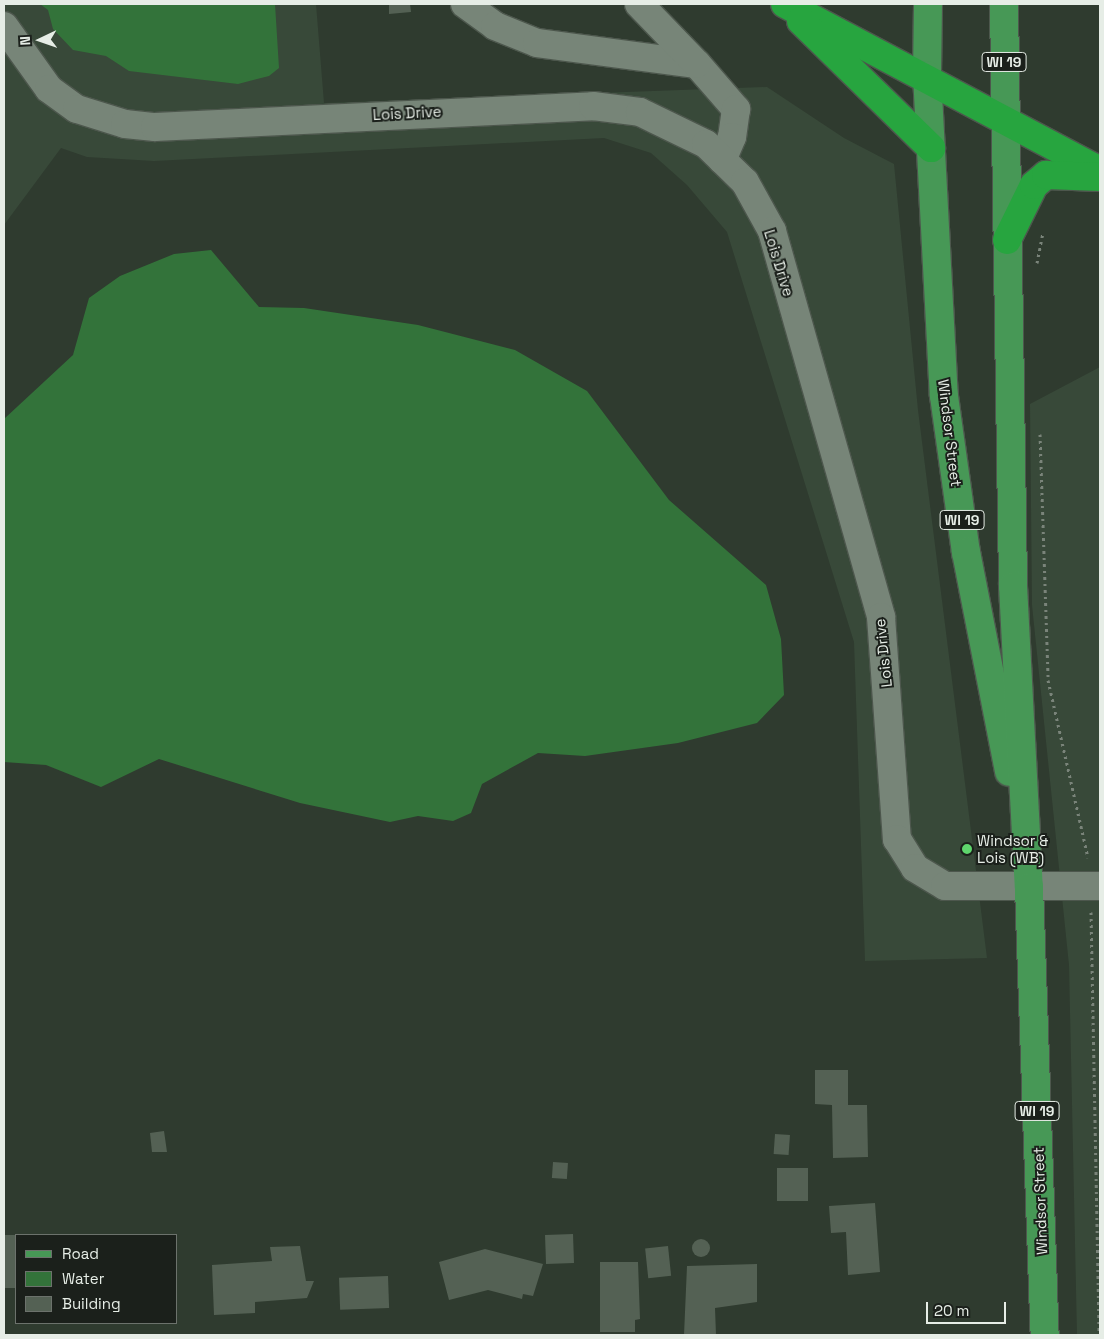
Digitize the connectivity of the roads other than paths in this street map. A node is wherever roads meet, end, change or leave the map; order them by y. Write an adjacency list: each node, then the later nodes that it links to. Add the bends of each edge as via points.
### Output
1 (465, 4): 7 (street, via 495,26 537,43)
2 (639, 4): 7 (street)
3 (784, 4): 8 (highway); 10 (highway)
4 (928, 4): 8 (main road, Windsor Street / WI 19)
5 (1004, 4): 9 (main road, Windsor Street / WI 19)
6 (4, 26): 11 (street, Lois Drive, via 49,89 77,109 125,124 155,128 593,106 640,112 706,144)
7 (697, 64): 11 (street, via 736,109 732,137)
8 (927, 75): 9 (highway); 10 (main road, Windsor Street / WI 19)
9 (1004, 120): 12 (highway); 14 (main road, Windsor Street / WI 19)
10 (930, 148): 16 (main road, Windsor Street / WI 19, via 944,396 966,552)
11 (722, 160): 16 (street, Lois Drive, via 745,182 772,231 881,617 897,840 915,868 945,886)
12 (1100, 170)
13 (1100, 177): 14 (highway, via 1046,175 1034,185)
14 (1007, 240): 16 (main road, Windsor Street / WI 19, via 1013,586)
15 (1095, 886): 16 (street, Lois Drive)
16 (1029, 887): 17 (main road, Windsor Street / WI 19)
17 (1045, 1335)

